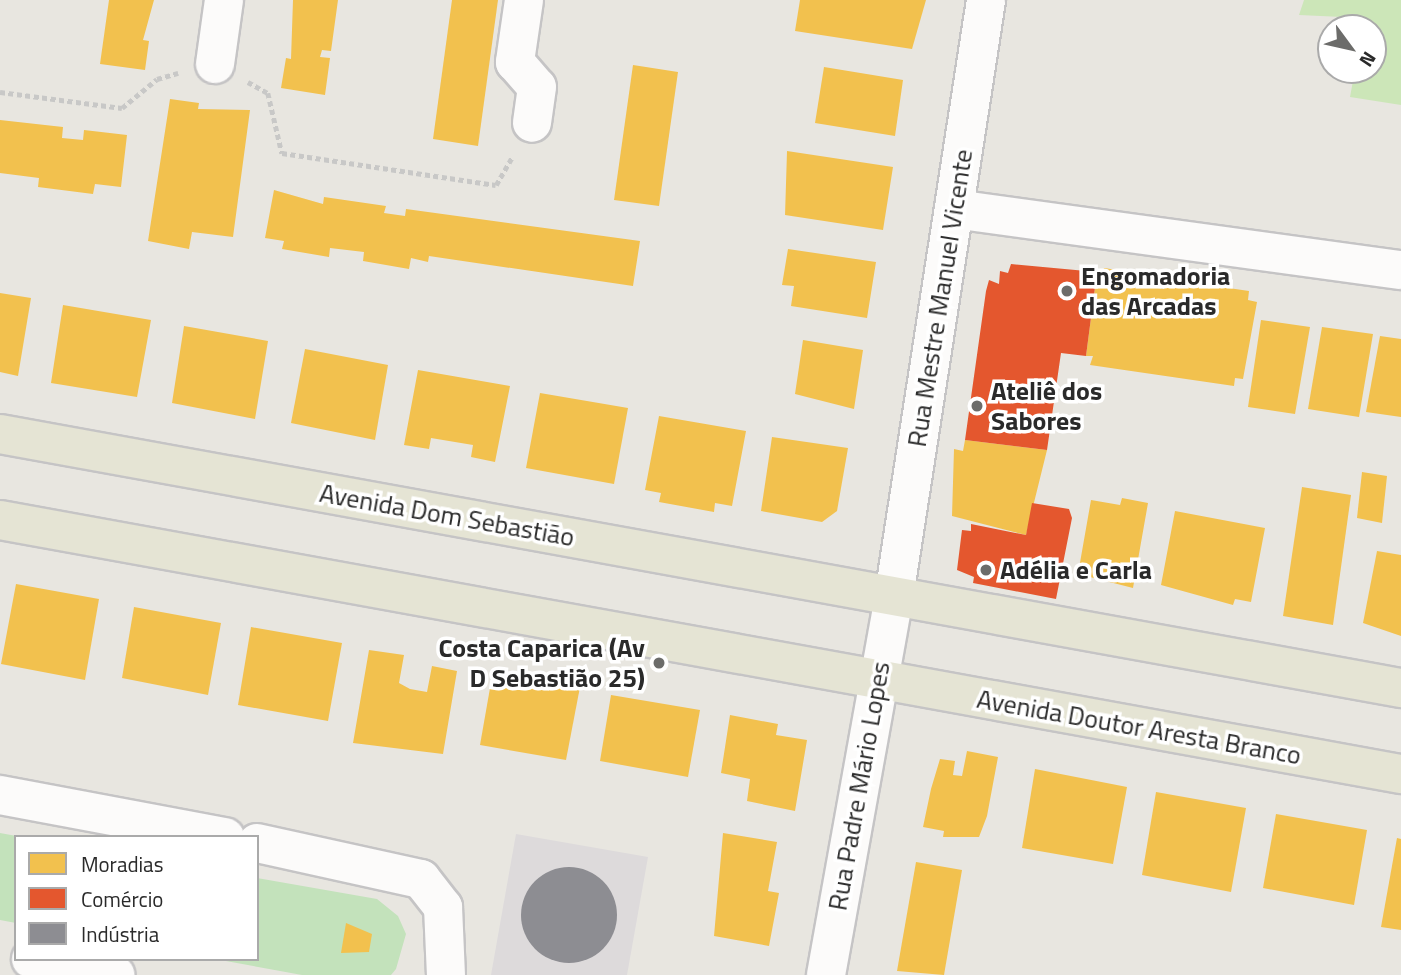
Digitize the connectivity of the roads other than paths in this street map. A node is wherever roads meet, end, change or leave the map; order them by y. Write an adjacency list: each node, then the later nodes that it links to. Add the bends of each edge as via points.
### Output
1 (224, 0): 4 (street)
2 (524, 0): 5 (street, via 515,62 537,87)
3 (986, 0): 6 (street, Rua Mestre Manuel Vicente)
4 (215, 64)
5 (532, 123)
6 (954, 209): 7 (street); 10 (street, Rua Mestre Manuel Vicente)
7 (1401, 270)
8 (0, 434): 10 (main road, Avenida Dom Sebastião)
9 (0, 520): 11 (main road)
10 (894, 596): 11 (street, Rua Padre Mário Lopes); 12 (main road)
11 (878, 680): 13 (main road, Avenida Doutor Aresta Branco); 20 (street, Rua Padre Mário Lopes)
12 (1401, 688)
13 (1401, 774)
14 (0, 795): 15 (street)
15 (214, 835)
16 (259, 843): 19 (street, via 421,879 443,907)
17 (42, 961): 18 (street)
18 (116, 975)
19 (446, 975)
20 (825, 975)

